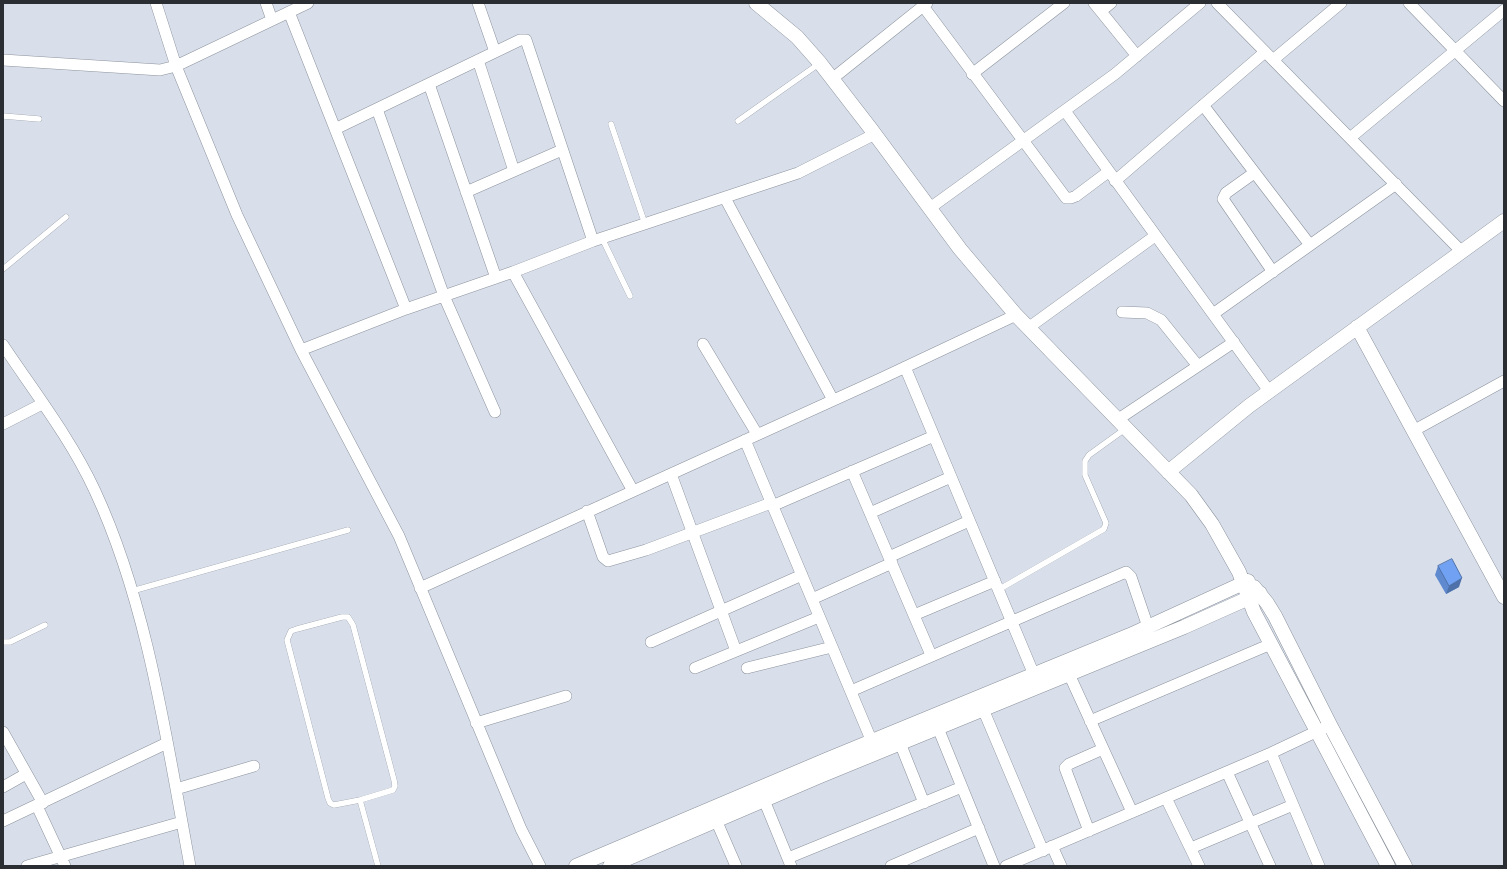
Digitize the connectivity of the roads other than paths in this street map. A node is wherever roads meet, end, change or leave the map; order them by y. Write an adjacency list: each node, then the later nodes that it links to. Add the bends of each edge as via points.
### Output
1 (156, 3): 25 (street)
2 (266, 3): 16 (street)
3 (308, 3): 15 (street)
4 (478, 3): 18 (street)
5 (756, 3): 24 (street, via 797,37)
6 (1064, 3): 26 (street)
7 (1111, 3): 13 (street)
8 (1200, 3): 20 (street)
9 (1217, 3): 19 (street)
10 (1341, 3): 23 (street)
11 (1409, 3): 17 (street)
12 (925, 5): 26 (street); 27 (street)
13 (1098, 7): 20 (street)
14 (1504, 10): 17 (street)
15 (289, 12): 16 (street); 37 (street)
16 (272, 20): 25 (street)
17 (1455, 51): 29 (street); 39 (street)
18 (495, 52): 22 (street); 41 (street, via 520,40 526,40)
19 (1265, 52): 23 (street); 30 (street)
20 (1137, 56): 32 (street)
21 (3, 60): 25 (street, via 145,70)
22 (478, 60): 28 (street); 42 (street)
23 (1273, 60): 39 (street)
24 (820, 63): 27 (street); 35 (lane)
25 (176, 66): 72 (street, via 237,215)
26 (972, 74): 40 (street)
27 (832, 79): 38 (street)
28 (429, 84): 31 (street); 47 (street)
29 (1504, 100)
30 (1203, 106): 44 (street); 45 (street)
31 (377, 109): 37 (street); 61 (street)
32 (1065, 112): 40 (street); 43 (street)
33 (3, 116): 34 (lane)
34 (39, 119)
35 (738, 121)
36 (611, 124): 52 (lane)
37 (335, 129): 63 (street)
38 (875, 134): 48 (street, via 798,172); 49 (street)
39 (1350, 138): 46 (street)
40 (1022, 141): 43 (street, via 1066,198 1076,196); 49 (street)
41 (562, 150): 42 (street); 54 (street)
42 (514, 171): 47 (street)
43 (1108, 172): 45 (street)
44 (1254, 173): 55 (street); 59 (street, via 1226,193 1223,199)
45 (1116, 181): 53 (street)
46 (1396, 184): 55 (street); 56 (street)
47 (466, 192): 60 (street)
48 (725, 198): 52 (street); 77 (street)
49 (930, 208): 66 (street, via 960,249)
50 (66, 217): 57 (lane)
51 (1504, 221): 56 (street)
52 (645, 225): 54 (street)
53 (1156, 236): 65 (street); 68 (street)
54 (598, 240): 58 (street); 62 (lane)
55 (1310, 246): 59 (street)
56 (1461, 250): 67 (street)
57 (3, 269)
58 (513, 272): 60 (street); 90 (street)
59 (1273, 272): 65 (street)
60 (496, 278): 61 (street)
61 (444, 296): 63 (street); 79 (street)
62 (630, 296)
63 (406, 309): 72 (street)
64 (1122, 312): 73 (street, via 1147,313 1161,320)
65 (1213, 314): 69 (street)
66 (1016, 315): 68 (street); 74 (street)
67 (1357, 327): 76 (street); 82 (street)
68 (1028, 328): 81 (street)
69 (1234, 342): 73 (street); 76 (street)
70 (703, 344): 83 (street)
71 (3, 345): 78 (street)
72 (301, 350): 101 (street, via 382,502)
73 (1198, 366): 81 (street)
74 (905, 367): 77 (street); 84 (street)
75 (1504, 381): 82 (street)
76 (1269, 391): 87 (street)
77 (833, 400): 83 (street)
78 (42, 404): 80 (street); 102 (street, via 69,443 94,490 120,550)
79 (494, 412)
80 (3, 424)
81 (1121, 425): 87 (street); 100 (lane, via 1084,461 1085,474 1106,523 1104,529)
82 (1414, 431): 104 (street)
83 (757, 434): 85 (street)
84 (934, 436): 86 (street); 89 (street)
85 (744, 440): 88 (street); 91 (street)
86 (852, 471): 91 (street); 93 (street)
87 (1168, 472): 99 (street, via 1202,508)
88 (671, 474): 90 (street); 96 (street)
89 (951, 477): 93 (street); 94 (street)
90 (633, 491): 92 (street)
91 (772, 504): 96 (street); 98 (street)
92 (587, 512): 96 (street, via 603,557 608,562); 101 (street)
93 (870, 513): 97 (street)
94 (969, 521): 97 (street); 100 (street)
95 (348, 530): 102 (lane)
96 (692, 534): 106 (street)
97 (890, 560): 105 (street); 107 (street)
98 (802, 575): 105 (street); 106 (street)
99 (1243, 579): 103 (street); 111 (street)
100 (996, 586): 107 (street); 109 (street)
101 (420, 588): 126 (street)
102 (132, 591): 130 (street)
103 (1254, 596): 114 (street); 120 (street); 128 (street, via 1275,616)
104 (1504, 598)
105 (812, 599): 108 (street)
106 (721, 611): 113 (street); 116 (street)
107 (914, 615): 117 (street)
108 (819, 617): 115 (street); 116 (street)
109 (1011, 622): 111 (street, via 1126,572 1131,576); 117 (street); 121 (street)
110 (45, 625): 112 (lane, via 10,642)
111 (1148, 627): 121 (street)
112 (3, 642)
113 (651, 642)
114 (1271, 644): 125 (street); 128 (street)
115 (832, 647): 119 (street); 122 (street)
116 (736, 651): 118 (street)
117 (931, 655): 122 (street)
118 (695, 668)
119 (748, 668)
120 (1069, 674): 121 (street); 125 (street)
121 (1036, 681): 124 (street); 132 (street)
122 (851, 691): 132 (street)
123 (566, 696): 126 (street)
124 (982, 709): 127 (street); 154 (street)
125 (1090, 721): 133 (street)
126 (476, 723): 161 (street)
127 (938, 728): 131 (street); 139 (street)
128 (1324, 728): 134 (street); 172 (street); 173 (street)
129 (3, 732): 137 (street)
130 (167, 743): 140 (street); 145 (street)
131 (900, 744): 132 (street); 144 (street)
132 (874, 747): 143 (street); 148 (street)
133 (1103, 749): 147 (street); 153 (street, via 1065,768)
134 (1271, 753): 136 (street); 146 (street)
135 (254, 766): 140 (street)
136 (1227, 772): 141 (street); 151 (street)
137 (26, 774): 138 (street); 145 (street)
138 (3, 787)
139 (962, 787): 144 (street); 152 (street)
140 (176, 789): 150 (street)
141 (1166, 798): 147 (street); 155 (street)
142 (360, 800): 142 (lane, via 387,793 395,786 354,625 348,617 291,631 287,640 330,803); 160 (lane)
143 (764, 800): 148 (street); 157 (street)
144 (924, 803): 157 (street)
145 (40, 805): 149 (street); 156 (street)
146 (1293, 806): 151 (street); 171 (street)
147 (1132, 812): 153 (street)
148 (714, 815): 162 (street); 163 (street); 164 (street)
149 (3, 821)
150 (182, 822): 156 (street); 159 (street)
151 (1251, 823): 155 (street); 170 (street)
152 (979, 828): 165 (street); 166 (street)
153 (1089, 831): 154 (street)
154 (1048, 848): 167 (street); 168 (street)
155 (1191, 848): 169 (street)
156 (63, 862): 158 (street)
157 (790, 862)
158 (31, 866)
159 (190, 866)
160 (378, 866)
161 (540, 866)
162 (576, 866)
163 (610, 866)
164 (736, 866)
165 (891, 866)
166 (994, 866)
167 (1006, 866)
168 (1061, 866)
169 (1199, 866)
170 (1269, 866)
171 (1319, 866)
172 (1388, 866)
173 (1405, 866)

